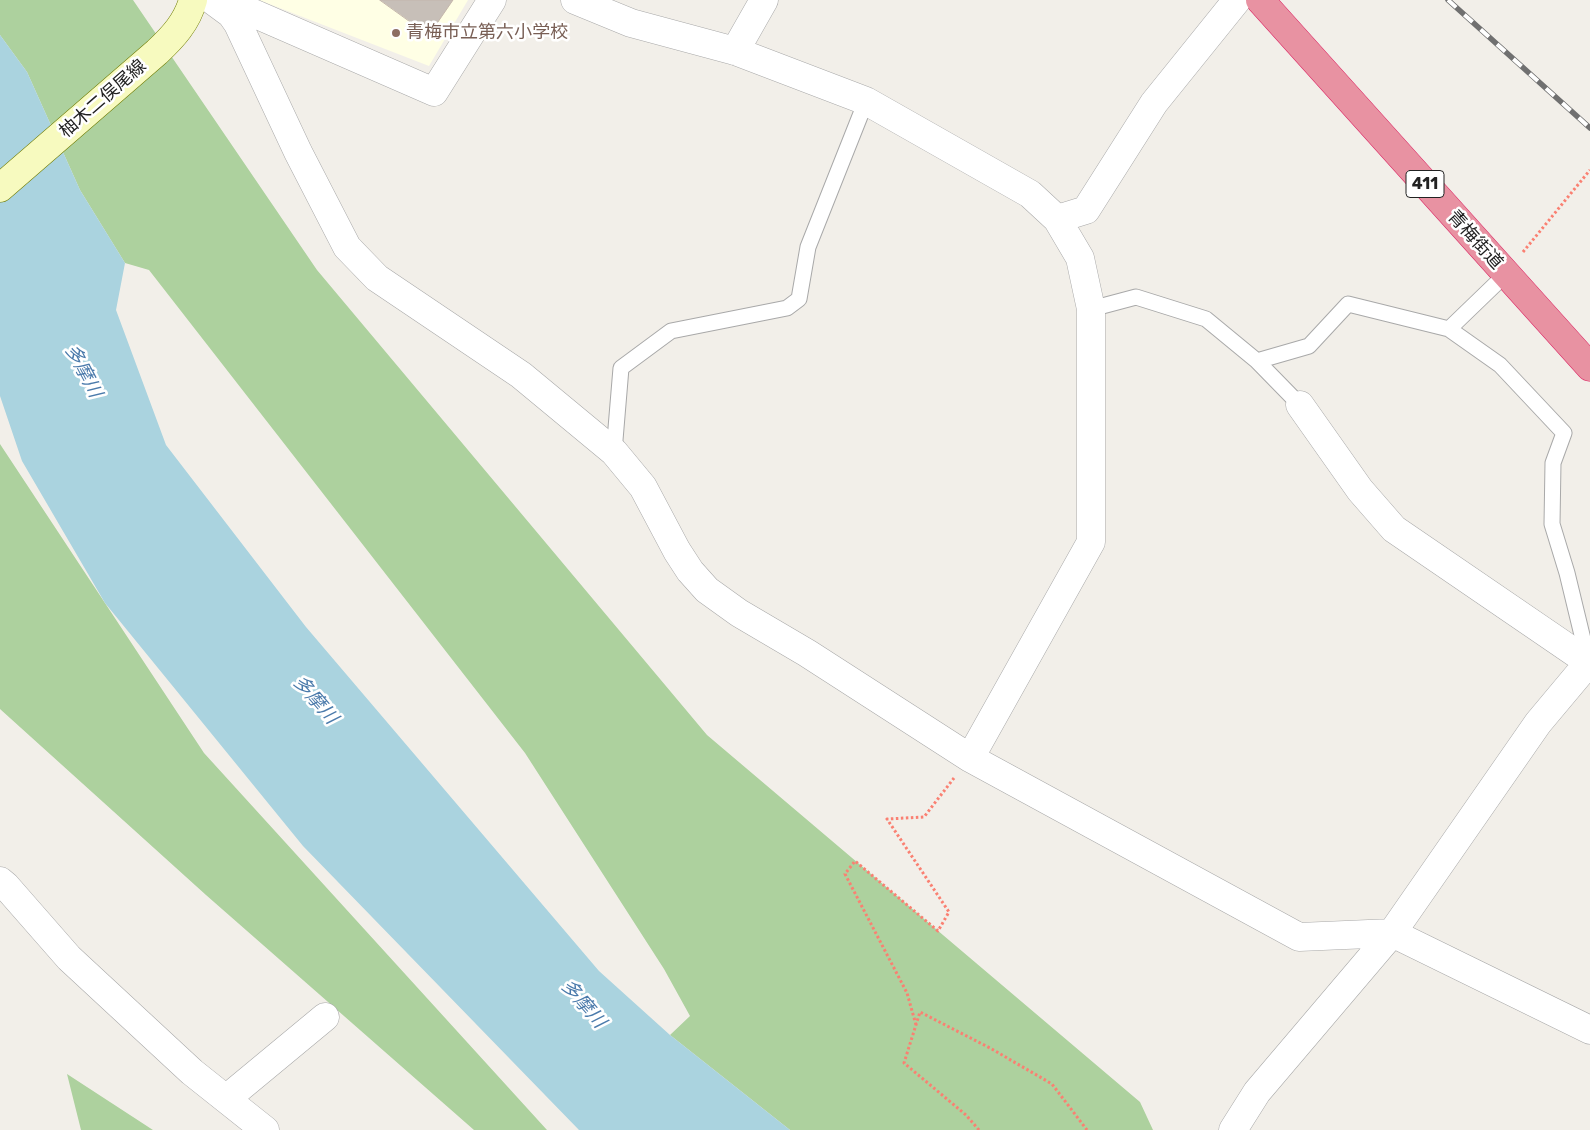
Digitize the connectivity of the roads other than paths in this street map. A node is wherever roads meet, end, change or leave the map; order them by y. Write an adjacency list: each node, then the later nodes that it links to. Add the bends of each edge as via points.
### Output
1 (194, 0): 11 (main road, 柚木二俣尾線, via 178,31 157,52)
2 (212, 0): 19 (street, via 231,14 238,24 347,247 377,278 521,375)
3 (223, 0): 4 (street, via 434,92)
4 (492, 0)
5 (575, 0): 9 (street, via 631,23)
6 (764, 0): 9 (street)
7 (1237, 0): 12 (street, via 1154,104 1086,210)
8 (1260, 0): 13 (highway, 青梅街道 / 411)
9 (735, 51): 10 (street)
10 (866, 101): 12 (street, via 1030,194); 19 (lane, via 808,247 798,299 787,308 671,330 621,368)
11 (0, 188)
12 (1056, 219): 14 (street, via 1080,258)
13 (1506, 274): 15 (lane); 17 (highway, 青梅街道 / 411)
14 (1091, 309): 16 (lane, via 1136,297 1197,316 1206,319); 21 (street, via 1091,542)
15 (1449, 329): 16 (lane, via 1348,304 1310,346); 20 (lane, via 1500,365 1564,433 1554,463 1552,524)
16 (1257, 361): 18 (lane)
17 (1590, 367)
18 (1300, 405): 20 (street, via 1360,490 1394,529)
19 (614, 452): 21 (street, via 643,487 676,551 707,590)
20 (1589, 662): 23 (street, via 1538,723)
21 (970, 758): 23 (street, via 1299,936)
22 (0, 881): 26 (street, via 70,958 192,1072)
23 (1392, 932): 25 (street); 28 (street, via 1257,1092)
24 (325, 1017): 26 (street)
25 (1590, 1030)
26 (226, 1099): 27 (street)
27 (265, 1130)
28 (1234, 1130)

